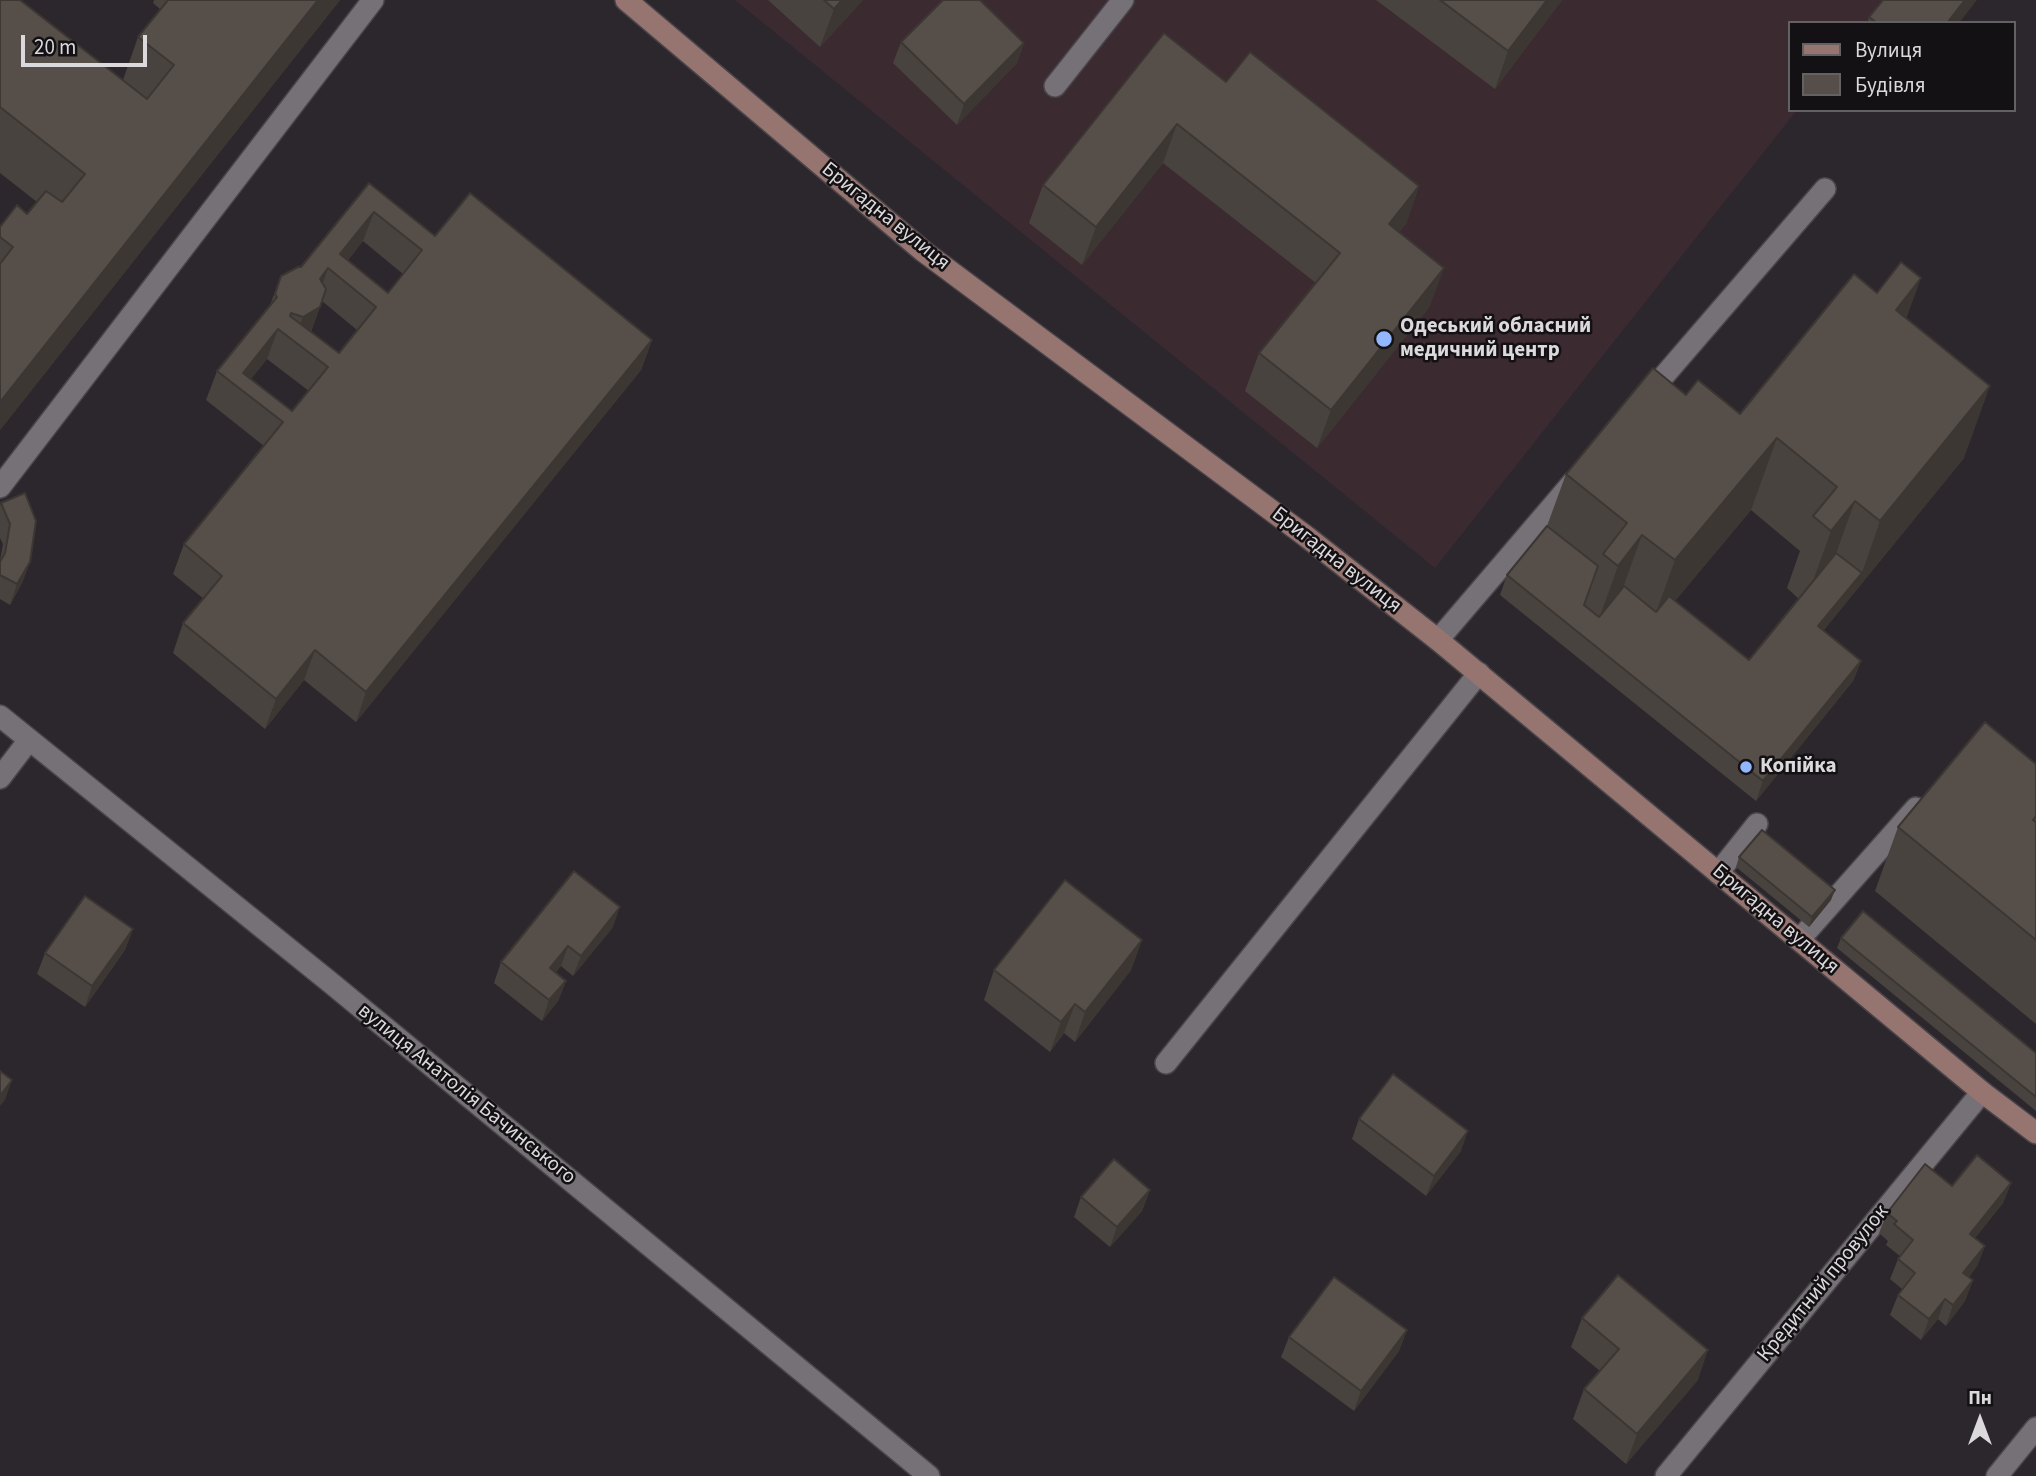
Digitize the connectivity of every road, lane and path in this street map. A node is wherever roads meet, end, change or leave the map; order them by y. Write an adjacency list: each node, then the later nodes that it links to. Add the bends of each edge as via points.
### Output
1 (373, 0): 8 (street)
2 (626, 0): 9 (street, Бригадна вулиця, via 923,251)
3 (1123, 0): 4 (street)
4 (1055, 86)
5 (1825, 189): 6 (street)
6 (1627, 419)
7 (1582, 472): 9 (street)
8 (0, 487)
9 (1438, 640): 10 (street, Бригадна вулиця)
10 (1479, 673): 16 (street, Бригадна вулиця); 18 (street)
11 (0, 716): 12 (street, вулиця Анатолія Бачинського)
12 (29, 740): 13 (street); 22 (street, вулиця Анатолія Бачинського)
13 (0, 778)
14 (1926, 796): 17 (street)
15 (1757, 824): 16 (street)
16 (1718, 873): 17 (street, Бригадна вулиця)
17 (1799, 940): 19 (street, Бригадна вулиця)
18 (1166, 1063)
19 (1982, 1092): 20 (street, Бригадна вулиця); 23 (street, Кредитний провулок)
20 (2036, 1133)
21 (2036, 1429): 24 (street)
22 (929, 1476)
23 (1666, 1476)
24 (1997, 1476)

